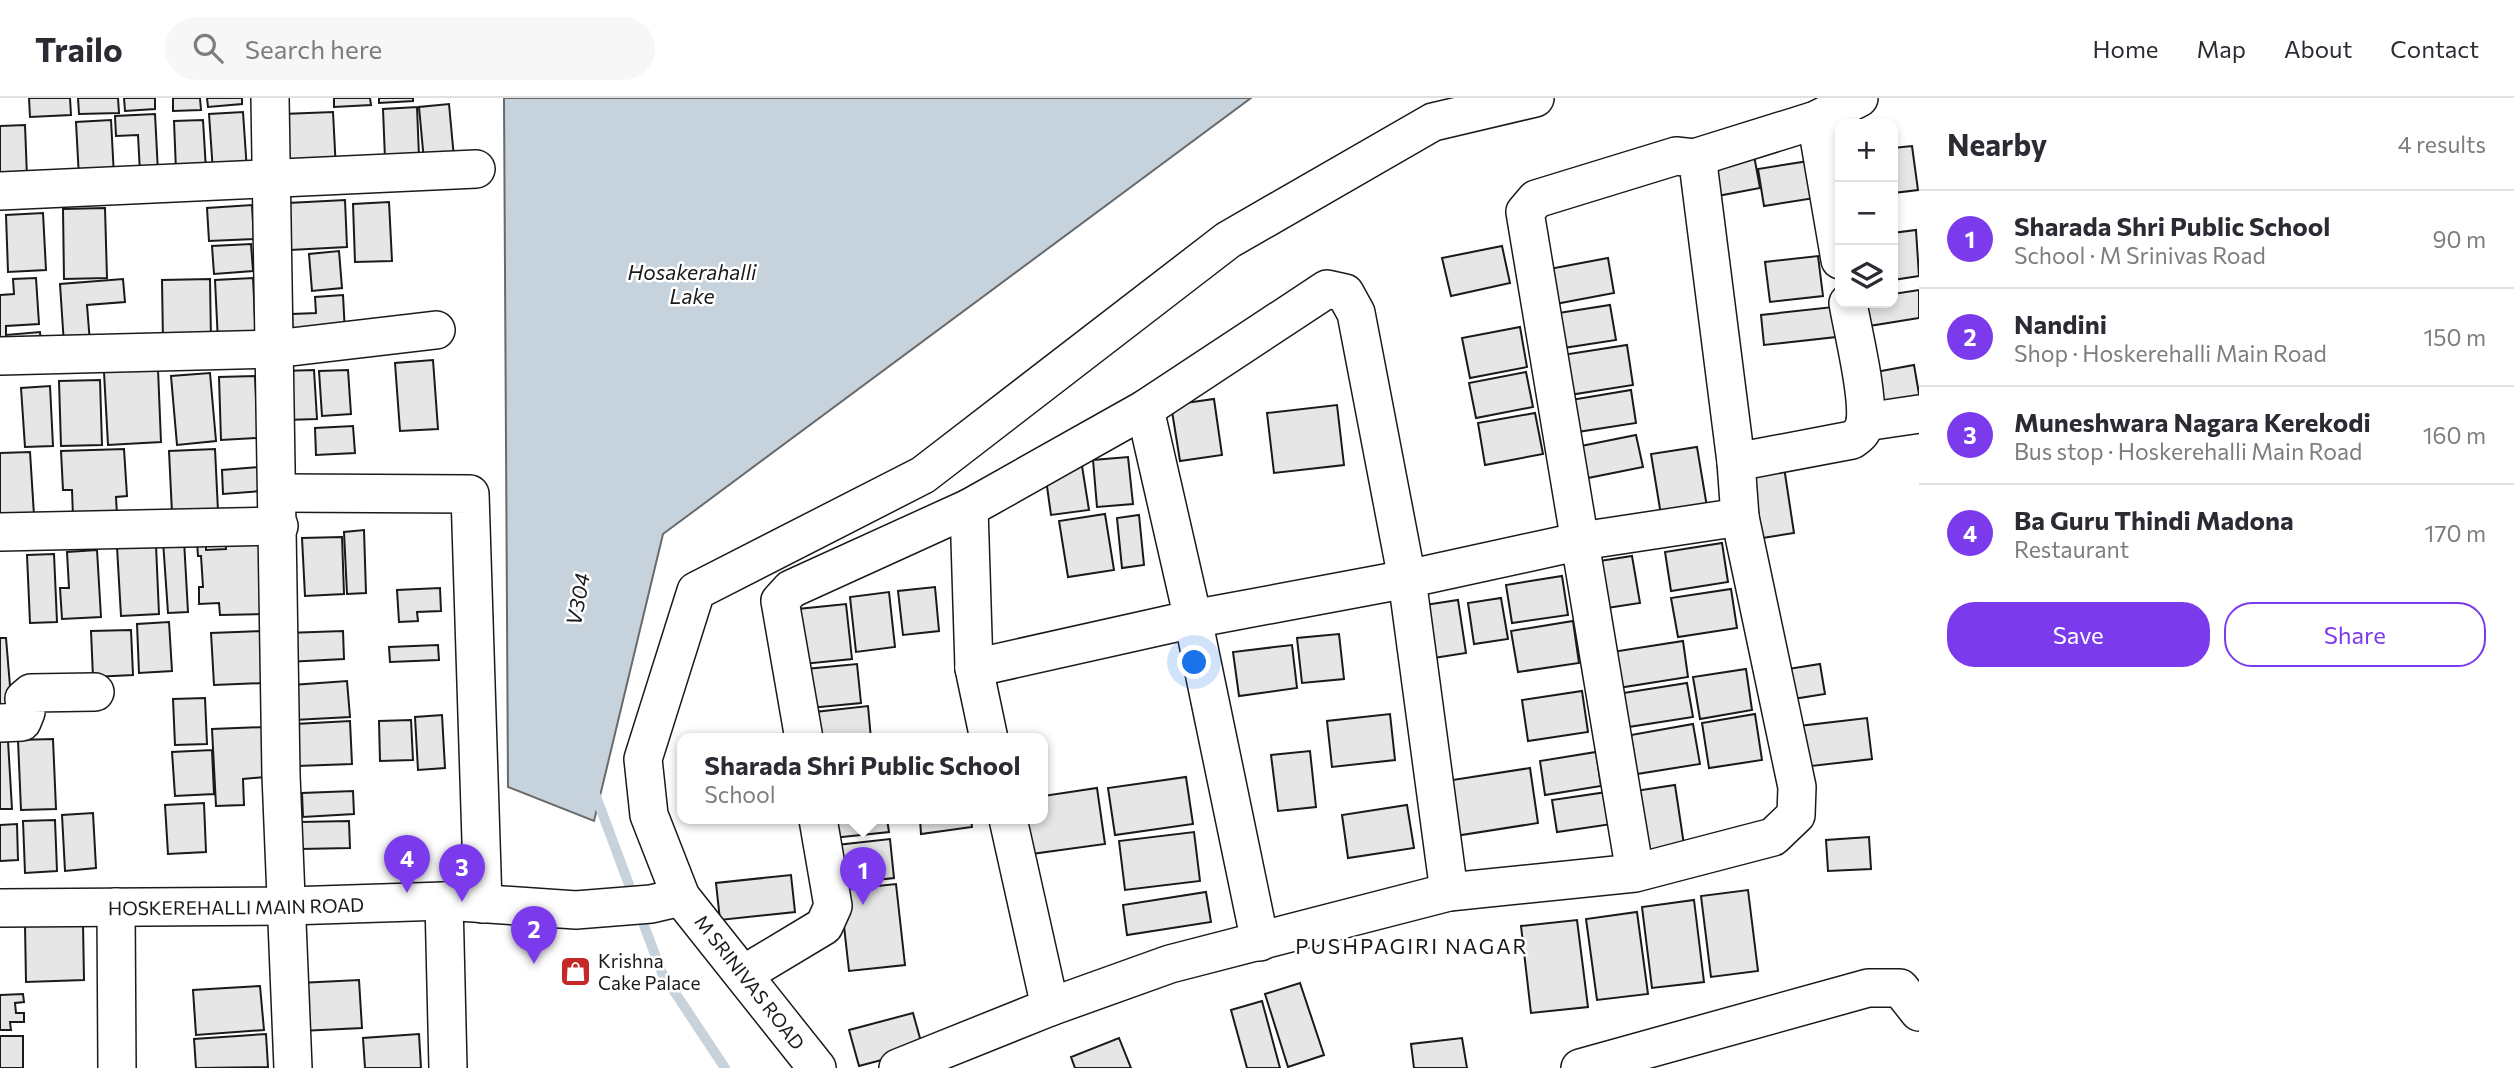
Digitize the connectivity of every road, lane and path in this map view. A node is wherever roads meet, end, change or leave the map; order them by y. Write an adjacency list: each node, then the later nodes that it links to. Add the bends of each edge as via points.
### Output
1 (270, 98): 7 (street)
2 (1535, 98): 34 (street, M SRINIVAS ROAD, via 1433,122 1228,240 923,474 696,591 643,759)
3 (1858, 98): 4 (street)
4 (1816, 120): 5 (street); 9 (street)
5 (1694, 158): 17 (street); 22 (street, via 1676,156 1536,199 1525,212)
6 (476, 169): 7 (street)
7 (273, 180): 8 (street); 12 (street)
8 (0, 191)
9 (1837, 245)
10 (1848, 308): 16 (street)
11 (436, 330): 12 (street)
12 (274, 349): 13 (street); 19 (street)
13 (0, 356)
14 (1145, 409): 18 (street); 23 (street, via 1327,289 1345,293 1356,313); 24 (street)
15 (1919, 414): 16 (street)
16 (1865, 422): 17 (street, via 1852,440)
17 (1736, 462): 20 (street)
18 (970, 508): 25 (street); 28 (street, via 791,589 780,601)
19 (278, 510): 21 (street); 36 (street, via 470,494); 37 (street)
20 (1740, 517): 22 (street); 32 (street, via 1797,787 1796,815 1773,837)
21 (0, 532)
22 (1581, 541): 23 (street); 32 (street)
23 (1407, 579): 24 (street); 33 (street)
24 (1193, 619): 25 (street); 40 (street)
25 (974, 668): 29 (street)
26 (95, 692): 27 (street, via 31,693 24,699 22,722)
27 (0, 723)
28 (803, 733)
29 (988, 733)
30 (819, 824): 41 (street, via 833,906 824,926)
31 (1008, 824): 42 (street)
32 (1635, 873): 33 (street)
33 (1449, 892): 40 (street)
34 (666, 900): 36 (street, HOSKEREHALLI MAIN ROAD, via 576,909); 41 (street, M SRINIVAS ROAD)
35 (444, 901): 36 (street, HOSKEREHALLI MAIN ROAD); 37 (street, HOSKEREHALLI MAIN ROAD); 46 (street)
36 (483, 904)
37 (288, 906): 38 (street, HOSKEREHALLI MAIN ROAD); 45 (street)
38 (117, 907): 39 (street, HOSKEREHALLI MAIN ROAD); 44 (street)
39 (0, 908)
40 (1260, 942): 42 (street, via 1170,964)
41 (744, 974): 47 (street, M SRINIVAS ROAD)
42 (1050, 1007): 48 (street)
43 (1919, 1012): 49 (street, via 1900,988 1868,988)
44 (117, 1068)
45 (293, 1068)
46 (448, 1068)
47 (817, 1068)
48 (898, 1068)
49 (1580, 1068)

